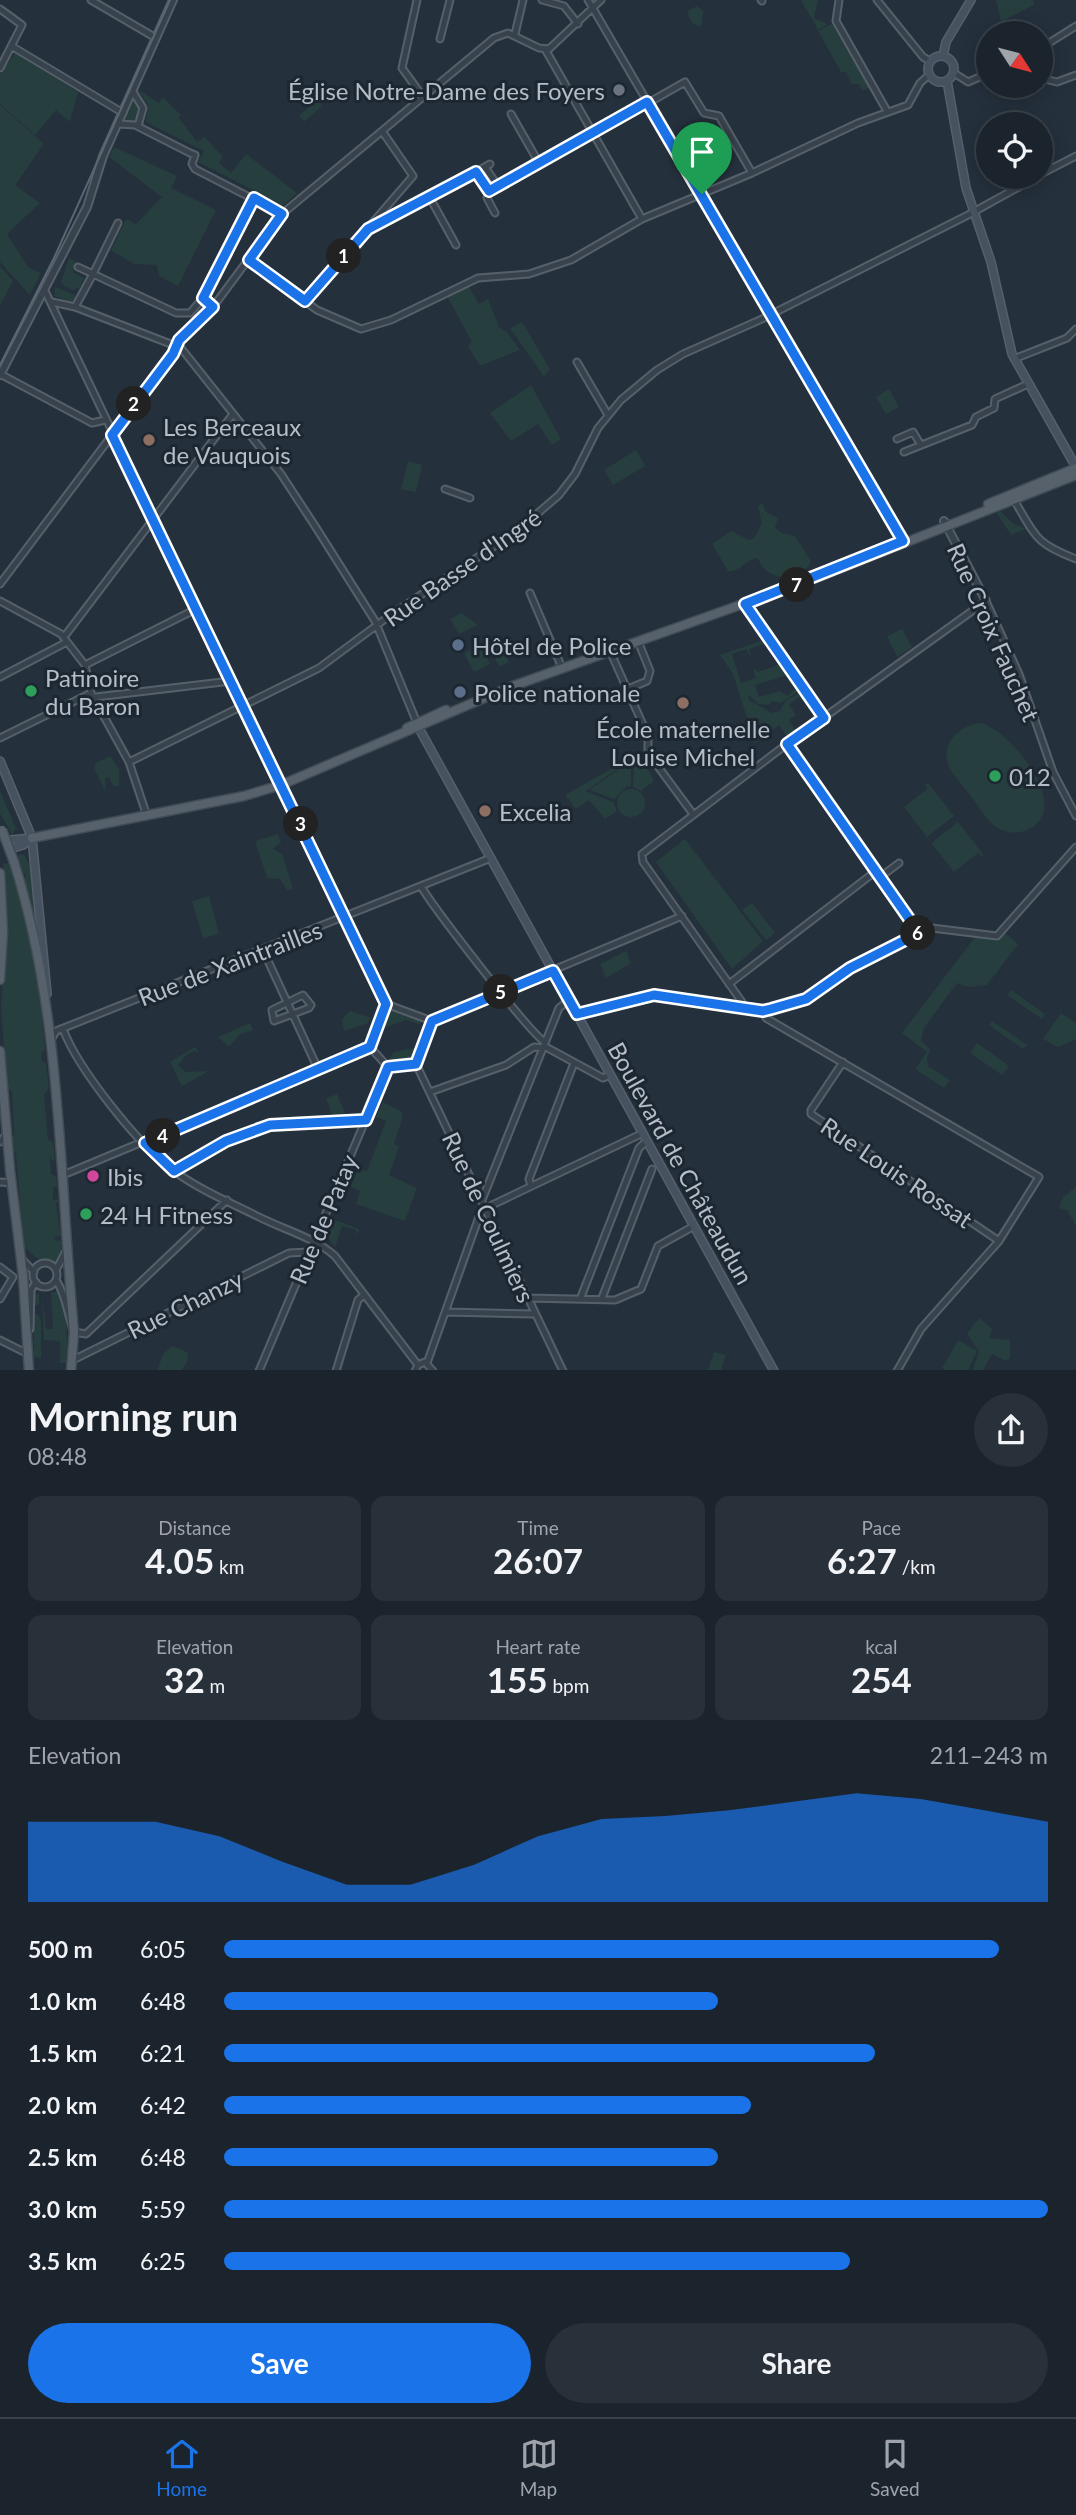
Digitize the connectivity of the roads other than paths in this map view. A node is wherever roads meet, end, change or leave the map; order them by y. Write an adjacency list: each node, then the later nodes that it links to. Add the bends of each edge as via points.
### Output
1 (91, 0): 17 (street)
2 (417, 0): 32 (street, via 402,68)
3 (450, 0): 18 (street)
4 (523, 0): 16 (street)
5 (542, 0): 14 (street, via 564,6)
6 (588, 0): 13 (street)
7 (601, 0): 13 (street)
8 (839, 0): 34 (street, via 836,21)
9 (877, 0): 23 (street)
10 (173, 1): 17 (street)
11 (969, 1): 22 (main road)
12 (0, 9): 20 (street, via 22,22)
13 (593, 9): 14 (street); 33 (street)
14 (578, 24): 21 (street, via 555,46)
15 (1076, 26): 19 (street)
16 (515, 34): 21 (street); 32 (street, via 494,38)
17 (156, 38): 31 (street)
18 (440, 39)
19 (1054, 40)
20 (13, 47): 24 (street); 35 (street)
21 (545, 49): 40 (street)
22 (943, 56): 23 (main road); 25 (main road, via 952,62)
23 (930, 61): 26 (main road)
24 (0, 68)
25 (954, 73): 28 (street, via 968,82); 29 (main road)
26 (929, 75): 29 (main road); 34 (street, via 909,104)
27 (1076, 75): 30 (street)
28 (976, 79)
29 (947, 81): 52 (main road)
30 (1054, 81)
31 (133, 92): 35 (street); 38 (street, via 143,108)
32 (423, 97): 39 (street)
33 (648, 102): 40 (street); 45 (street, via 685,82 704,113 719,116); 49 (street)
34 (887, 111): 45 (street)
35 (123, 113): 37 (street)
36 (511, 114): 42 (street)
37 (118, 124): 38 (street); 62 (street, via 88,205)
38 (138, 127): 50 (street, via 195,155 195,169)
39 (382, 131): 54 (street); 57 (street, via 414,176)
40 (593, 132): 42 (street); 55 (street)
41 (1076, 156): 43 (street, Rue Basse d'Ingré)
42 (539, 163): 46 (street)
43 (1053, 168)
44 (476, 172): 46 (street, via 488,165); 48 (street); 51 (street)
45 (752, 173): 49 (street)
46 (498, 186): 48 (street)
47 (1015, 189): 52 (street, Rue Basse d'Ingré)
48 (489, 191): 53 (street, via 487,198)
49 (702, 194): 55 (street); 69 (street)
50 (254, 198): 54 (street); 63 (street)
51 (430, 198): 57 (street); 58 (street)
52 (974, 211): 69 (street, Rue Basse d'Ingré); 73 (main road)
53 (495, 213)
54 (282, 214): 59 (street)
55 (642, 219): 64 (street, via 571,260 529,274 478,278 391,320 361,329 332,319)
56 (118, 223): 61 (street)
57 (368, 229): 64 (street)
58 (456, 245)
59 (249, 260): 64 (street); 68 (street)
60 (78, 267): 61 (street)
61 (93, 274): 63 (street, via 176,313 190,313); 67 (street)
62 (45, 290): 65 (street); 66 (street)
63 (203, 298): 68 (street)
64 (305, 301)
65 (52, 302): 67 (street); 70 (street)
66 (35, 304): 70 (street, via 47,306); 75 (street)
67 (73, 307): 70 (street); 72 (street)
68 (213, 307): 72 (street)
69 (770, 314): 78 (street, Rue Basse d'Ingré, via 666,365); 90 (street)
70 (56, 316): 79 (street)
71 (1076, 329): 73 (street, via 1067,338)
72 (177, 345): 77 (street); 80 (street)
73 (1014, 359): 76 (main road)
74 (577, 362): 78 (street)
75 (0, 373): 79 (street, via 92,423)
76 (1028, 384): 82 (street, via 995,399 994,408 976,417 972,425); 84 (main road)
77 (233, 414): 88 (street); 98 (street, via 293,492)
78 (608, 415): 98 (street, Rue Basse d'Ingré, via 586,446 575,474 547,508)
79 (105, 420): 80 (street)
80 (112, 435): 88 (street); 92 (street)
81 (897, 439): 82 (street, via 913,432)
82 (921, 445): 83 (street)
83 (904, 452)
84 (1074, 471): 87 (main road); 87 (main road); 89 (main road)
85 (445, 489): 86 (street)
86 (470, 498)
87 (1014, 500): 89 (main road); 91 (street, via 1046,548)
88 (154, 520): 97 (street); 99 (street)
89 (949, 525): 90 (main road); 95 (street, Rue Croix Fauchet)
90 (903, 541): 96 (main road)
91 (1076, 559)
92 (0, 584)
93 (530, 593): 103 (street)
94 (0, 601): 99 (street)
95 (986, 601): 110 (street); 119 (street, Rue Croix Fauchet, via 1019,674 1053,772)
96 (745, 604): 100 (main road); 110 (street)
97 (196, 609): 102 (street); 105 (street)
98 (377, 626): 109 (street, Rue Basse d'Ingré, via 319,668); 111 (street)
99 (64, 640): 102 (street); 104 (street)
100 (639, 641): 101 (main road); 106 (street, via 650,671 647,681)
101 (610, 651): 103 (main road); 106 (street)
102 (85, 665): 108 (street)
103 (562, 668): 107 (main road)
104 (0, 677)
105 (231, 681): 108 (street); 109 (street)
106 (628, 689): 117 (street, via 648,736 648,753)
107 (503, 690): 111 (main road); 111 (main road, via 472,699)
108 (94, 695): 112 (street); 115 (street)
109 (243, 706): 115 (street, Rue Basse d'Ingré); 116 (street)
110 (824, 718): 113 (street)
111 (421, 726): 116 (main road); 124 (main road, Boulevard de Châteaudun)
112 (0, 738)
113 (787, 744): 117 (street); 126 (street)
114 (0, 761): 121 (main road)
115 (129, 762): 118 (street)
116 (281, 785): 118 (main road); 131 (street)
117 (693, 814): 130 (street, via 641,856)
118 (147, 816): 121 (main road)
119 (1076, 816)
120 (1, 826): 147 (main road, bridge, via 40,956)
121 (32, 838): 122 (main road); 147 (main road)
122 (12, 844)
123 (1076, 847): 132 (street, via 997,936 937,927)
124 (491, 858): 129 (street, Rue de Xaintrailles); 134 (main road, Boulevard de Châteaudun)
125 (899, 863): 127 (street)
126 (876, 872): 132 (street); 136 (street)
127 (887, 872)
128 (0, 873): 135 (main road)
129 (421, 886): 131 (street, Rue de Xaintrailles); 137 (street)
130 (682, 916): 134 (street); 136 (street)
131 (344, 917): 133 (street, Rue de Xaintrailles); 140 (street)
132 (919, 933): 142 (street, via 850,968 803,1000)
133 (263, 950): 139 (street); 146 (street, Rue de Xaintrailles)
134 (553, 971): 137 (street); 138 (main road, Boulevard de Châteaudun)
135 (0, 979)
136 (729, 984): 141 (street)
137 (501, 992): 145 (street); 148 (street)
138 (569, 1000): 143 (main road, Boulevard de Châteaudun); 148 (street, via 559,1008)
139 (287, 1003): 144 (street); 144 (street, via 272,1010 274,1021); 144 (street, via 303,995 311,1004)
140 (386, 1004): 145 (street); 149 (street)
141 (742, 1007): 142 (street); 143 (street, via 654,995)
142 (763, 1011): 151 (street, via 766,1018)
143 (577, 1014): 156 (main road, Boulevard de Châteaudun)
144 (293, 1016): 155 (street)
145 (432, 1021): 153 (street)
146 (63, 1029): 147 (street, Rue de Xaintrailles, via 56,1031); 162 (street, via 85,1070)
147 (51, 1041): 165 (main road)
148 (544, 1045): 152 (street); 157 (street, via 497,1069); 170 (street)
149 (370, 1047): 154 (street); 155 (street)
150 (0, 1051): 159 (main road)
151 (843, 1062): 175 (street, Rue Louis Rossat, via 811,1115); 175 (street, via 1037,1175 1039,1180)
152 (574, 1063): 156 (street, via 603,1078); 168 (street, via 529,1179)
153 (416, 1064): 154 (street); 157 (street, Rue de Coulmiers)
154 (388, 1067): 158 (street, Rue de Patay)
155 (318, 1069): 162 (street)
156 (610, 1075): 160 (main road, Boulevard de Châteaudun)
157 (430, 1092): 170 (street, Rue de Coulmiers)
158 (366, 1120): 164 (street, via 270,1125 226,1141); 174 (street, Rue de Patay)
159 (7, 1133): 161 (street); 167 (main road)
160 (645, 1137): 168 (street); 172 (main road, Boulevard de Châteaudun); 188 (street)
161 (0, 1142)
162 (145, 1143): 164 (street); 165 (street)
163 (652, 1169): 190 (street)
164 (174, 1171): 169 (street)
165 (63, 1175): 176 (main road)
166 (0, 1182): 167 (street)
167 (12, 1183): 179 (main road)
168 (531, 1186): 171 (street)
169 (227, 1200): 173 (street); 194 (street, via 89,1332)
170 (482, 1200): 171 (street, Rue de Coulmiers)
171 (485, 1208): 189 (street, Rue de Coulmiers); 192 (street)
172 (694, 1226): 190 (street, via 658,1246 641,1289 615,1300); 206 (main road, Boulevard de Châteaudun)
173 (302, 1236): 174 (street); 177 (street)
174 (314, 1240): 178 (street, Rue de Patay); 187 (street, via 335,1256)
175 (999, 1241): 207 (street, via 921,1329)
176 (67, 1250): 181 (street); 194 (main road)
177 (299, 1250): 178 (street); 197 (street, Rue Chanzy)
178 (309, 1252): 202 (street, Rue de Patay)
179 (21, 1258): 182 (street); 183 (main road)
180 (0, 1267): 184 (street)
181 (56, 1270): 182 (street, via 44,1264); 185 (street)
182 (34, 1272): 186 (street)
183 (23, 1276): 184 (street); 196 (main road)
184 (13, 1277): 191 (street)
185 (56, 1280): 186 (street, via 46,1287); 194 (street, via 66,1297)
186 (36, 1282): 196 (street, via 31,1290)
187 (364, 1295): 199 (street); 203 (street, via 358,1300)
188 (581, 1297): 189 (street); 190 (street)
189 (528, 1298): 193 (street, Rue de Coulmiers)
190 (602, 1298)
191 (0, 1299)
192 (445, 1312): 193 (street); 198 (street)
193 (535, 1314): 205 (street, Rue de Coulmiers)
194 (74, 1332): 197 (main road)
195 (0, 1340): 196 (street)
196 (30, 1355): 200 (main road)
197 (73, 1360): 201 (main road)
198 (427, 1363): 199 (street); 204 (street)
199 (417, 1368)
200 (29, 1370)
201 (71, 1370)
202 (259, 1370)
203 (337, 1370)
204 (433, 1370)
205 (563, 1370)
206 (774, 1370)
207 (897, 1370)

